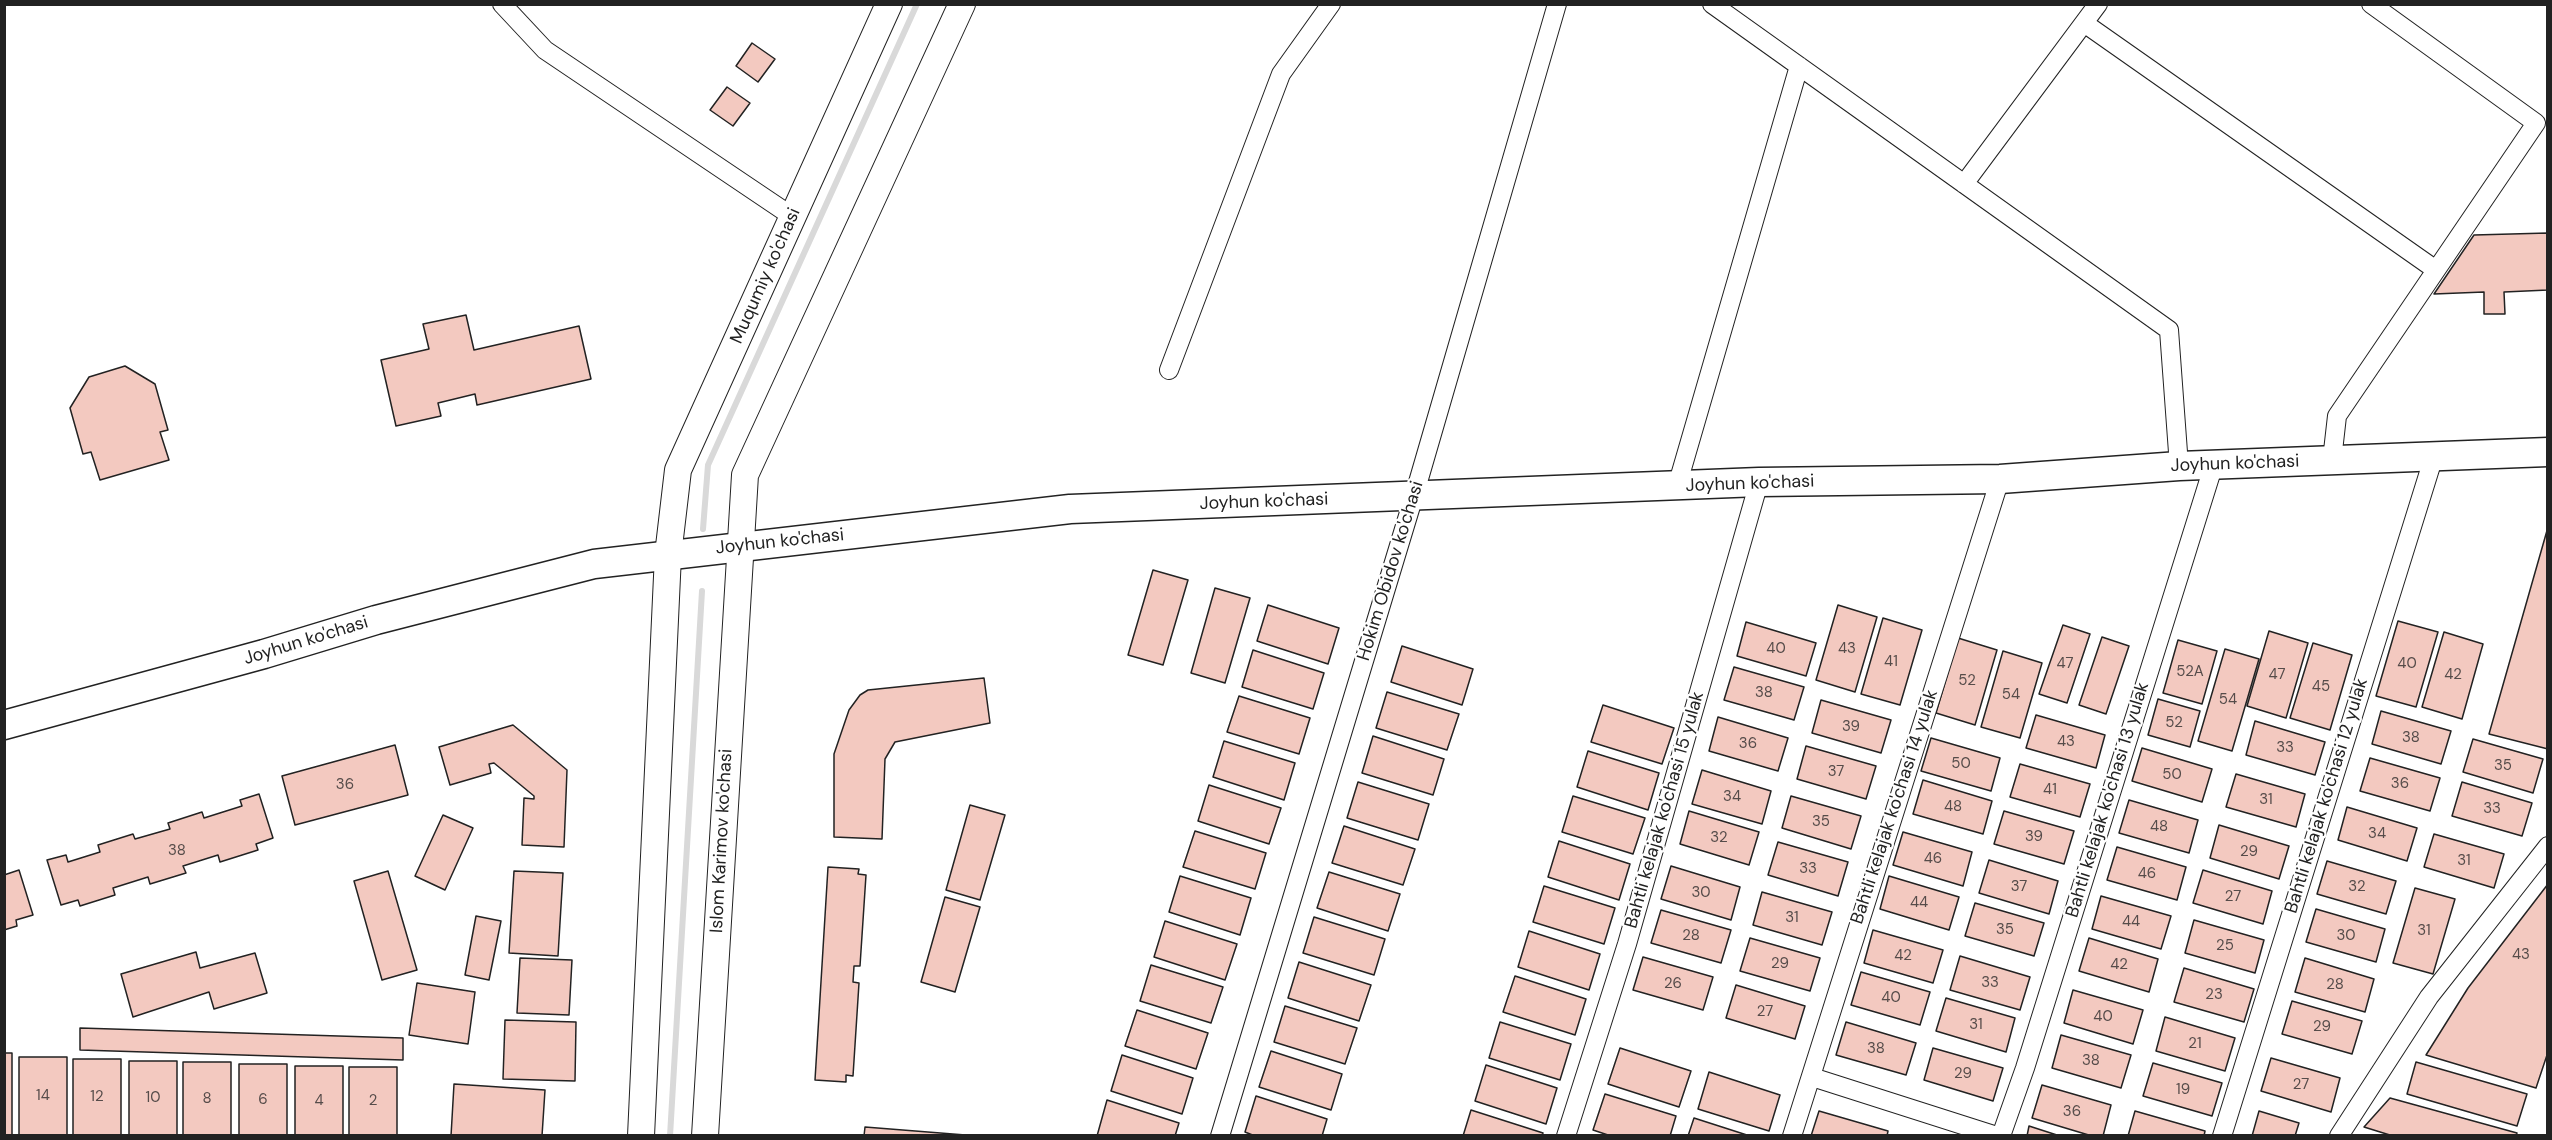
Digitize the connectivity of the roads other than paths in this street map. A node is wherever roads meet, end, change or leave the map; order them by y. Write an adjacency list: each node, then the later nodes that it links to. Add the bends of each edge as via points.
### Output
1 (502, 4): 12 (street, via 545,50)
2 (889, 4): 12 (main road, Muqumiy ko'chasi)
3 (962, 4): 24 (main road, via 745,476)
4 (1331, 4): 14 (street, via 1281,74)
5 (1557, 4): 23 (street, Hokim Obidov ko'chasi)
6 (1712, 4): 10 (street)
7 (2098, 4): 9 (street)
8 (2371, 4): 13 (street, via 2536,123)
9 (2084, 23): 11 (street); 13 (street)
10 (1799, 66): 11 (street); 22 (street)
11 (1964, 184): 19 (street, via 2169,330)
12 (793, 217): 25 (main road, Muqumiy ko'chasi, via 678,471)
13 (2436, 270): 17 (street, via 2337,416)
14 (1169, 370)
15 (2547, 452): 16 (main road, Joyhun ko'chasi)
16 (2434, 456): 17 (main road, Joyhun ko'chasi); 36 (street, Bahtli kelajak ko'chasi 12 yulak)
17 (2332, 460): 18 (main road, Joyhun ko'chasi)
18 (2214, 464): 19 (main road, Joyhun ko'chasi); 35 (street, Bahtli kelajak ko'chasi 13 yulak)
19 (2179, 466): 20 (main road, Joyhun ko'chasi)
20 (2000, 479): 21 (main road, Joyhun ko'chasi); 28 (street, Bahtli kelajak ko'chasi 14 yulak, via 1831,1006)
21 (1759, 482): 22 (main road, Joyhun ko'chasi); 32 (street, Bahtli kelajak ko'chasi 15 yulak, via 1627,944)
22 (1677, 486): 23 (main road, Joyhun ko'chasi)
23 (1414, 496): 24 (main road, Joyhun ko'chasi, via 1070,509); 31 (street, Hokim Obidov ko'chasi)
24 (740, 546): 25 (main road, Joyhun ko'chasi); 30 (main road, Islom Karimov ko'chasi)
25 (668, 555): 26 (main road, Joyhun ko'chasi, via 571,569); 29 (main road)
26 (4, 725)
27 (2547, 846): 37 (street, via 2429,997)
28 (1812, 1077): 33 (street, Bahtli kelajak ko'chasi 14 yulak); 34 (street)
29 (641, 1136)
30 (705, 1136)
31 (1220, 1136)
32 (1566, 1136)
33 (1792, 1136)
34 (1997, 1136)
35 (2001, 1136)
36 (2222, 1136)
37 (2338, 1136)

